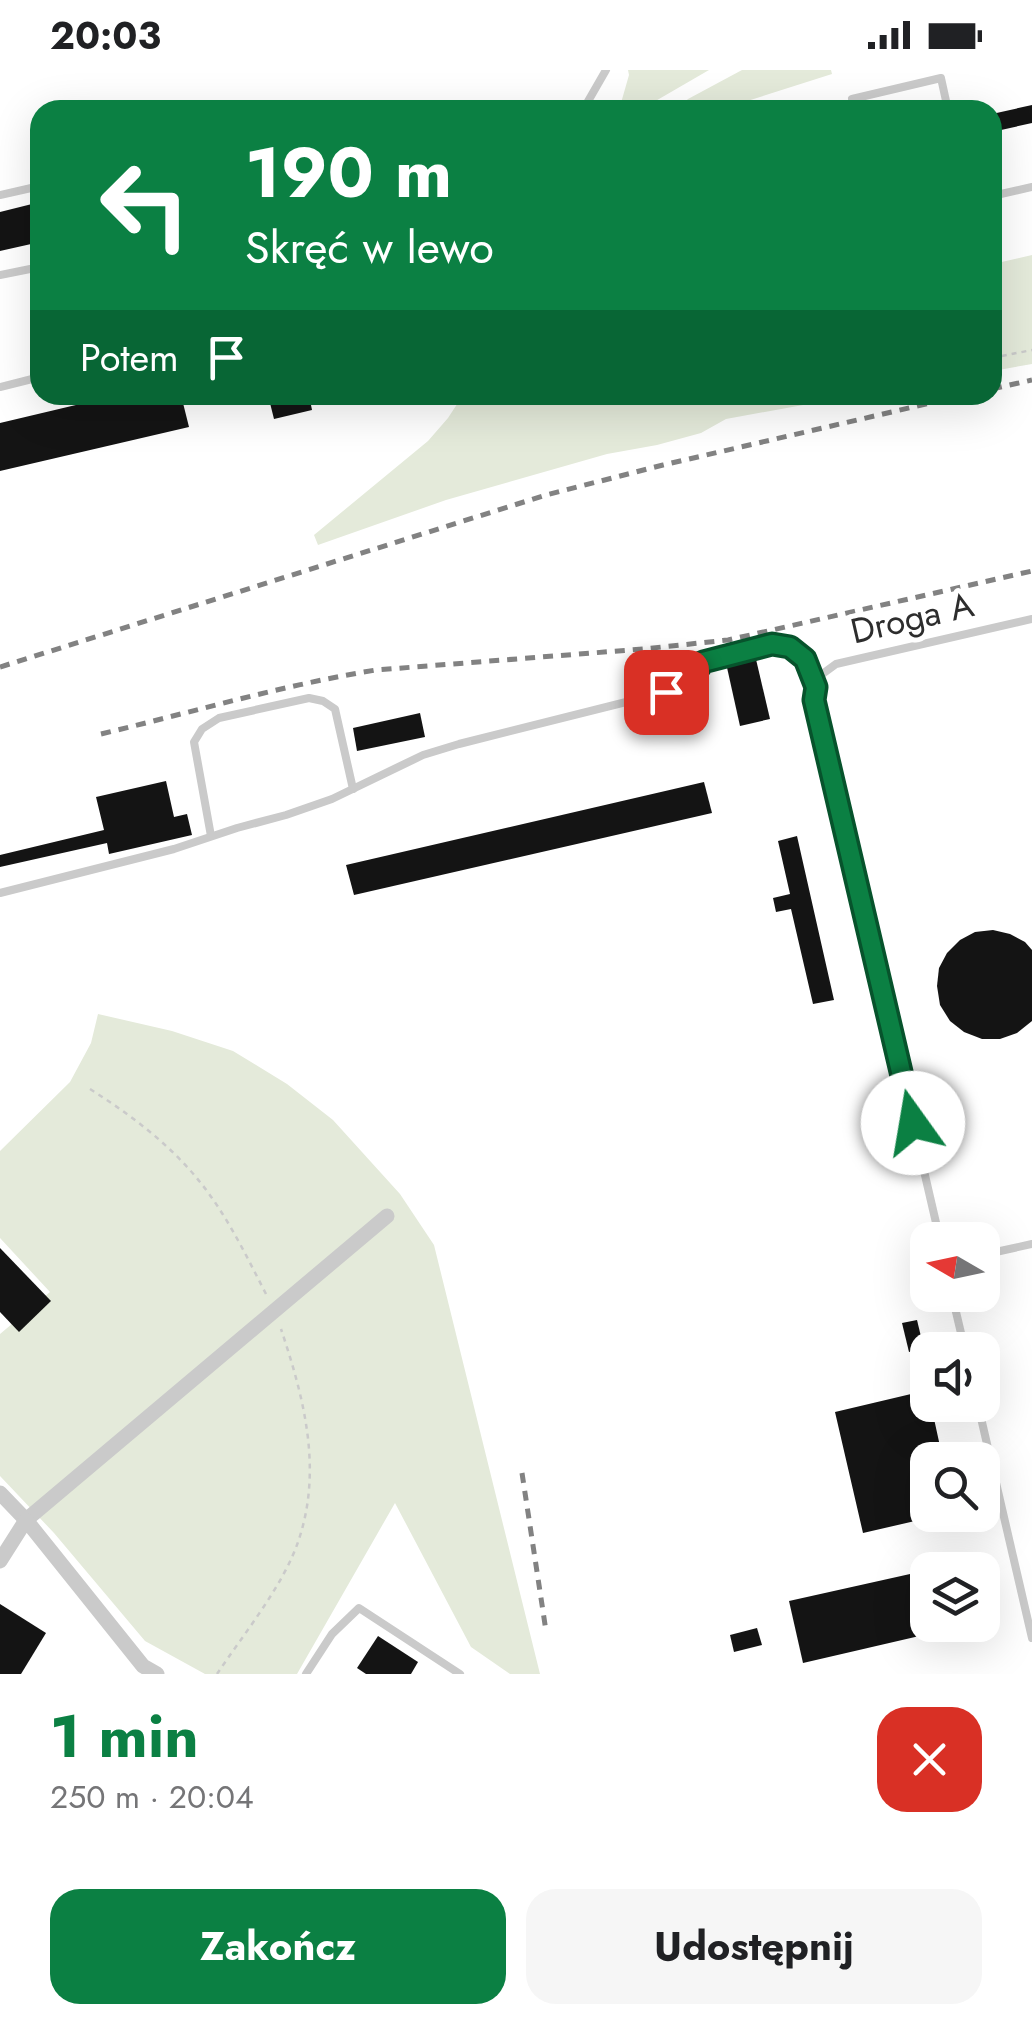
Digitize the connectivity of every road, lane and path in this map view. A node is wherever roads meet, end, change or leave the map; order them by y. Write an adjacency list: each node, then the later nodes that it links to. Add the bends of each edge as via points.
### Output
1 (606, 70): 3 (lane)
2 (852, 99): 4 (lane, via 941,78)
3 (589, 100)
4 (946, 100)
5 (1032, 187): 7 (lane)
6 (30, 188): 8 (lane)
7 (1002, 194)
8 (0, 195)
9 (30, 269): 10 (lane)
10 (0, 274)
11 (1032, 350): 12 (path)
12 (1002, 356)
13 (30, 380): 14 (lane)
14 (0, 388)
15 (1032, 619): 17 (lane, Droga A, via 836,664)
16 (694, 675): 17 (lane, via 703,662 772,644 805,659); 18 (lane); 19 (lane, via 666,692 423,756)
17 (816, 687): 24 (lane)
18 (699, 706)
19 (354, 789): 20 (lane); 20 (lane, via 335,709 323,701 309,698 219,718 194,742)
20 (211, 836): 21 (lane)
21 (0, 893)
22 (90, 1089): 27 (path, via 172,1151 212,1197)
23 (387, 1216): 27 (street)
24 (936, 1222)
25 (1032, 1244): 26 (lane)
26 (1000, 1251)
27 (274, 1310): 30 (street); 34 (path, via 300,1386 310,1465 307,1504 298,1543 279,1579)
28 (982, 1422): 32 (lane)
29 (0, 1493): 30 (street)
30 (26, 1520): 31 (street); 33 (street)
31 (0, 1561)
32 (1032, 1638)
33 (146, 1671)
34 (217, 1674)
35 (306, 1674): 36 (lane, via 359,1608)
36 (460, 1674)

